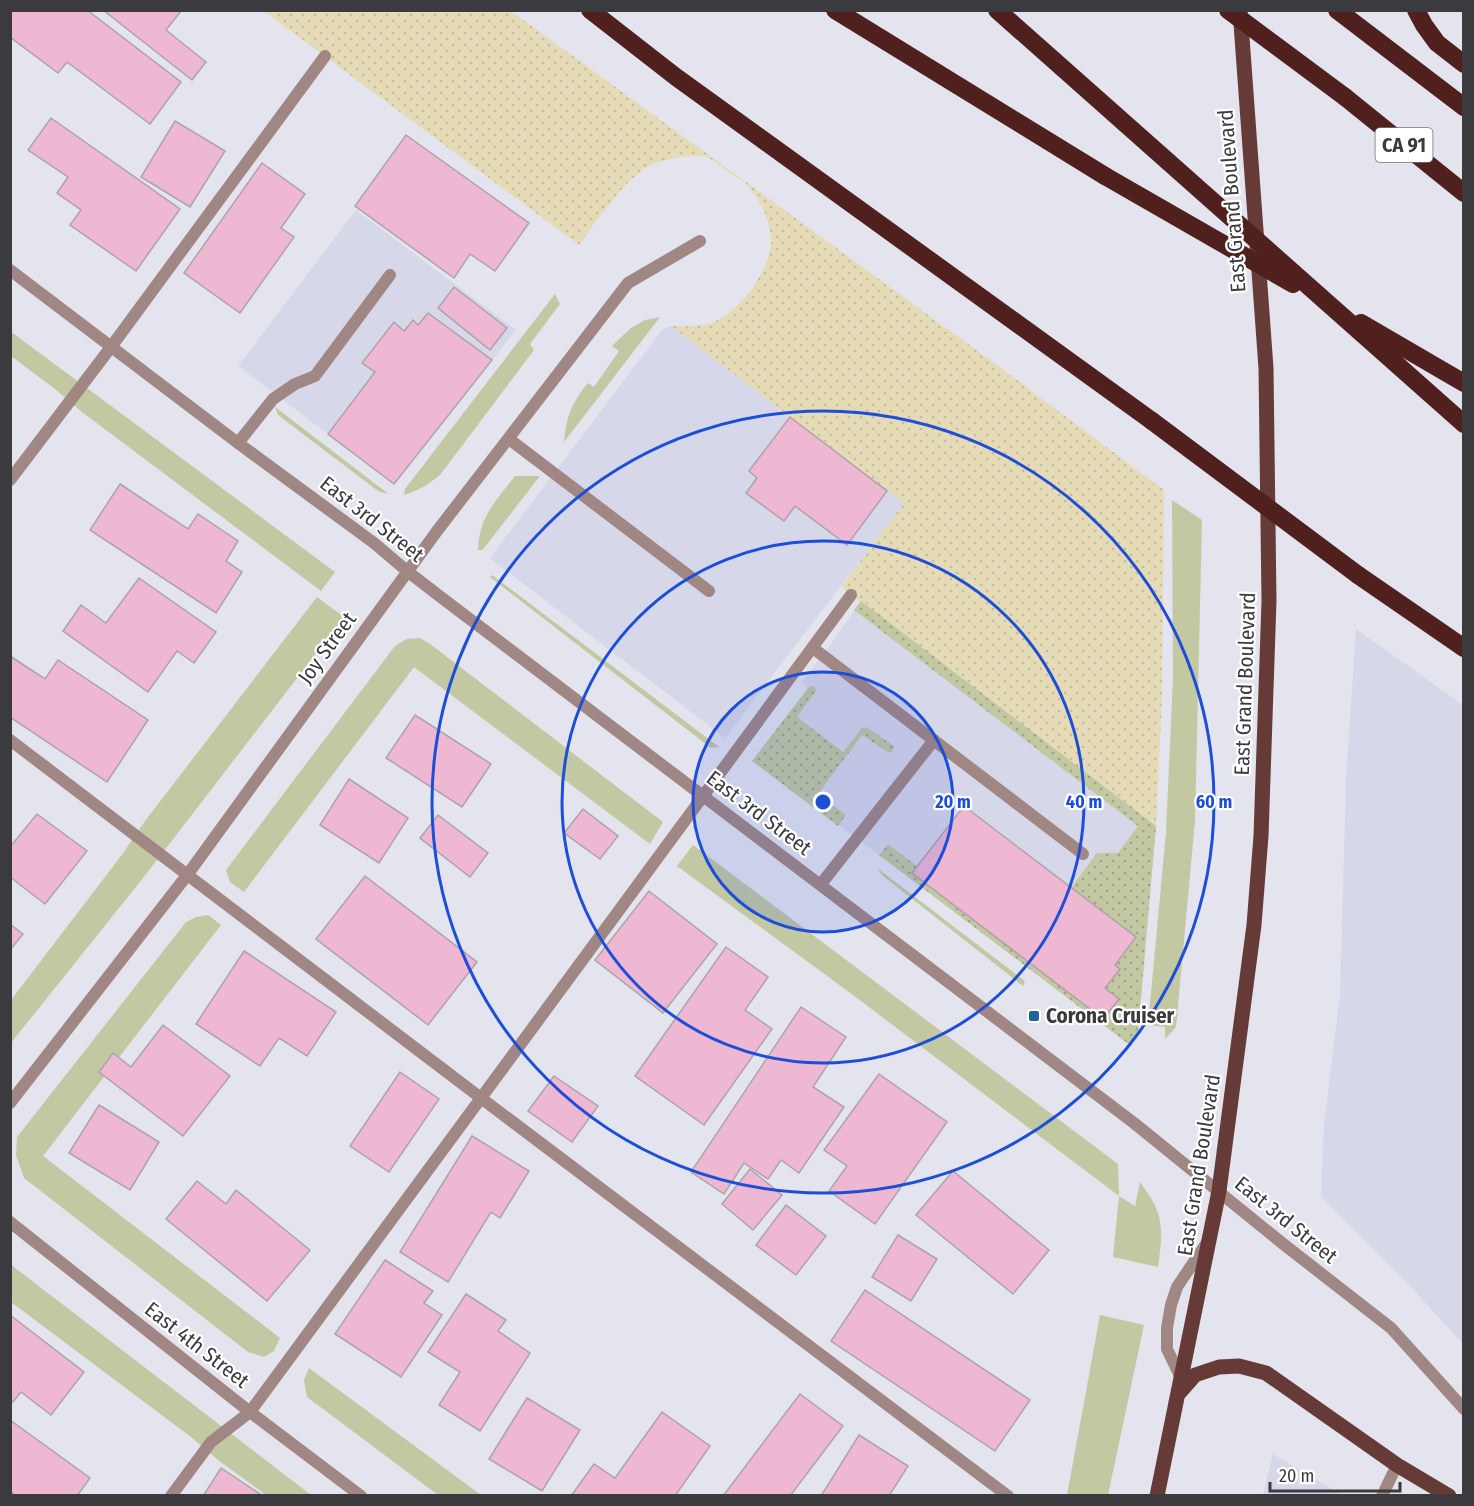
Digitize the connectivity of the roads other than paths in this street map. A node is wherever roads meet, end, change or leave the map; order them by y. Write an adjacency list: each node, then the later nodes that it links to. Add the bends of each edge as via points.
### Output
1 (590, 10): 25 (highway, bridge, via 676,77)
2 (835, 10): 16 (highway, bridge, via 1105,176)
3 (997, 10): 17 (highway, bridge)
4 (1228, 10): 11 (highway, CA 91, bridge, via 1345,97)
5 (1240, 10): 34 (main road, East Grand Boulevard, via 1266,368 1269,602 1254,925)
6 (1337, 10): 10 (highway)
7 (1416, 10): 9 (highway, via 1437,43)
8 (325, 56): 15 (street)
9 (1464, 64)
10 (1464, 107)
11 (1464, 194)
12 (700, 241): 18 (street, Joy Street, via 628,283)
13 (10, 270): 15 (street, East 3rd Street)
14 (390, 275): 19 (street, via 315,376 273,399)
15 (111, 347): 19 (street, East 3rd Street); 20 (street)
16 (1464, 382)
17 (1464, 424)
18 (509, 439): 21 (street, Joy Street); 22 (street)
19 (238, 443): 21 (street, East 3rd Street)
20 (10, 480)
21 (406, 571): 28 (street, East 3rd Street); 30 (street, Joy Street)
22 (709, 591)
23 (851, 595): 24 (street)
24 (813, 648): 27 (street); 28 (street)
25 (1464, 648)
26 (10, 740): 30 (street)
27 (934, 740): 29 (street); 31 (street)
28 (704, 796): 31 (street, East 3rd Street); 32 (street)
29 (1083, 854)
30 (188, 874): 32 (street); 33 (street, Joy Street)
31 (821, 884): 34 (street, East 3rd Street)
32 (481, 1098): 40 (street); 44 (street)
33 (10, 1103)
34 (1220, 1191): 36 (main road, East Grand Boulevard); 39 (street, East 3rd Street, via 1391,1328)
35 (10, 1222): 40 (street, East 4th Street)
36 (1210, 1237): 37 (main road, East Grand Boulevard); 37 (street, via 1177,1287 1171,1305 1167,1349)
37 (1181, 1378): 38 (main road, East Grand Boulevard)
38 (1178, 1394): 41 (main road, via 1195,1375 1219,1367 1239,1366 1266,1373); 45 (main road, East Grand Boulevard)
39 (1464, 1409)
40 (250, 1412): 42 (street, via 211,1442); 43 (street, East 4th Street)
41 (1397, 1465): 46 (street); 47 (main road)
42 (171, 1496)
43 (361, 1496)
44 (1008, 1496)
45 (1157, 1496)
46 (1382, 1496)
47 (1449, 1496)

